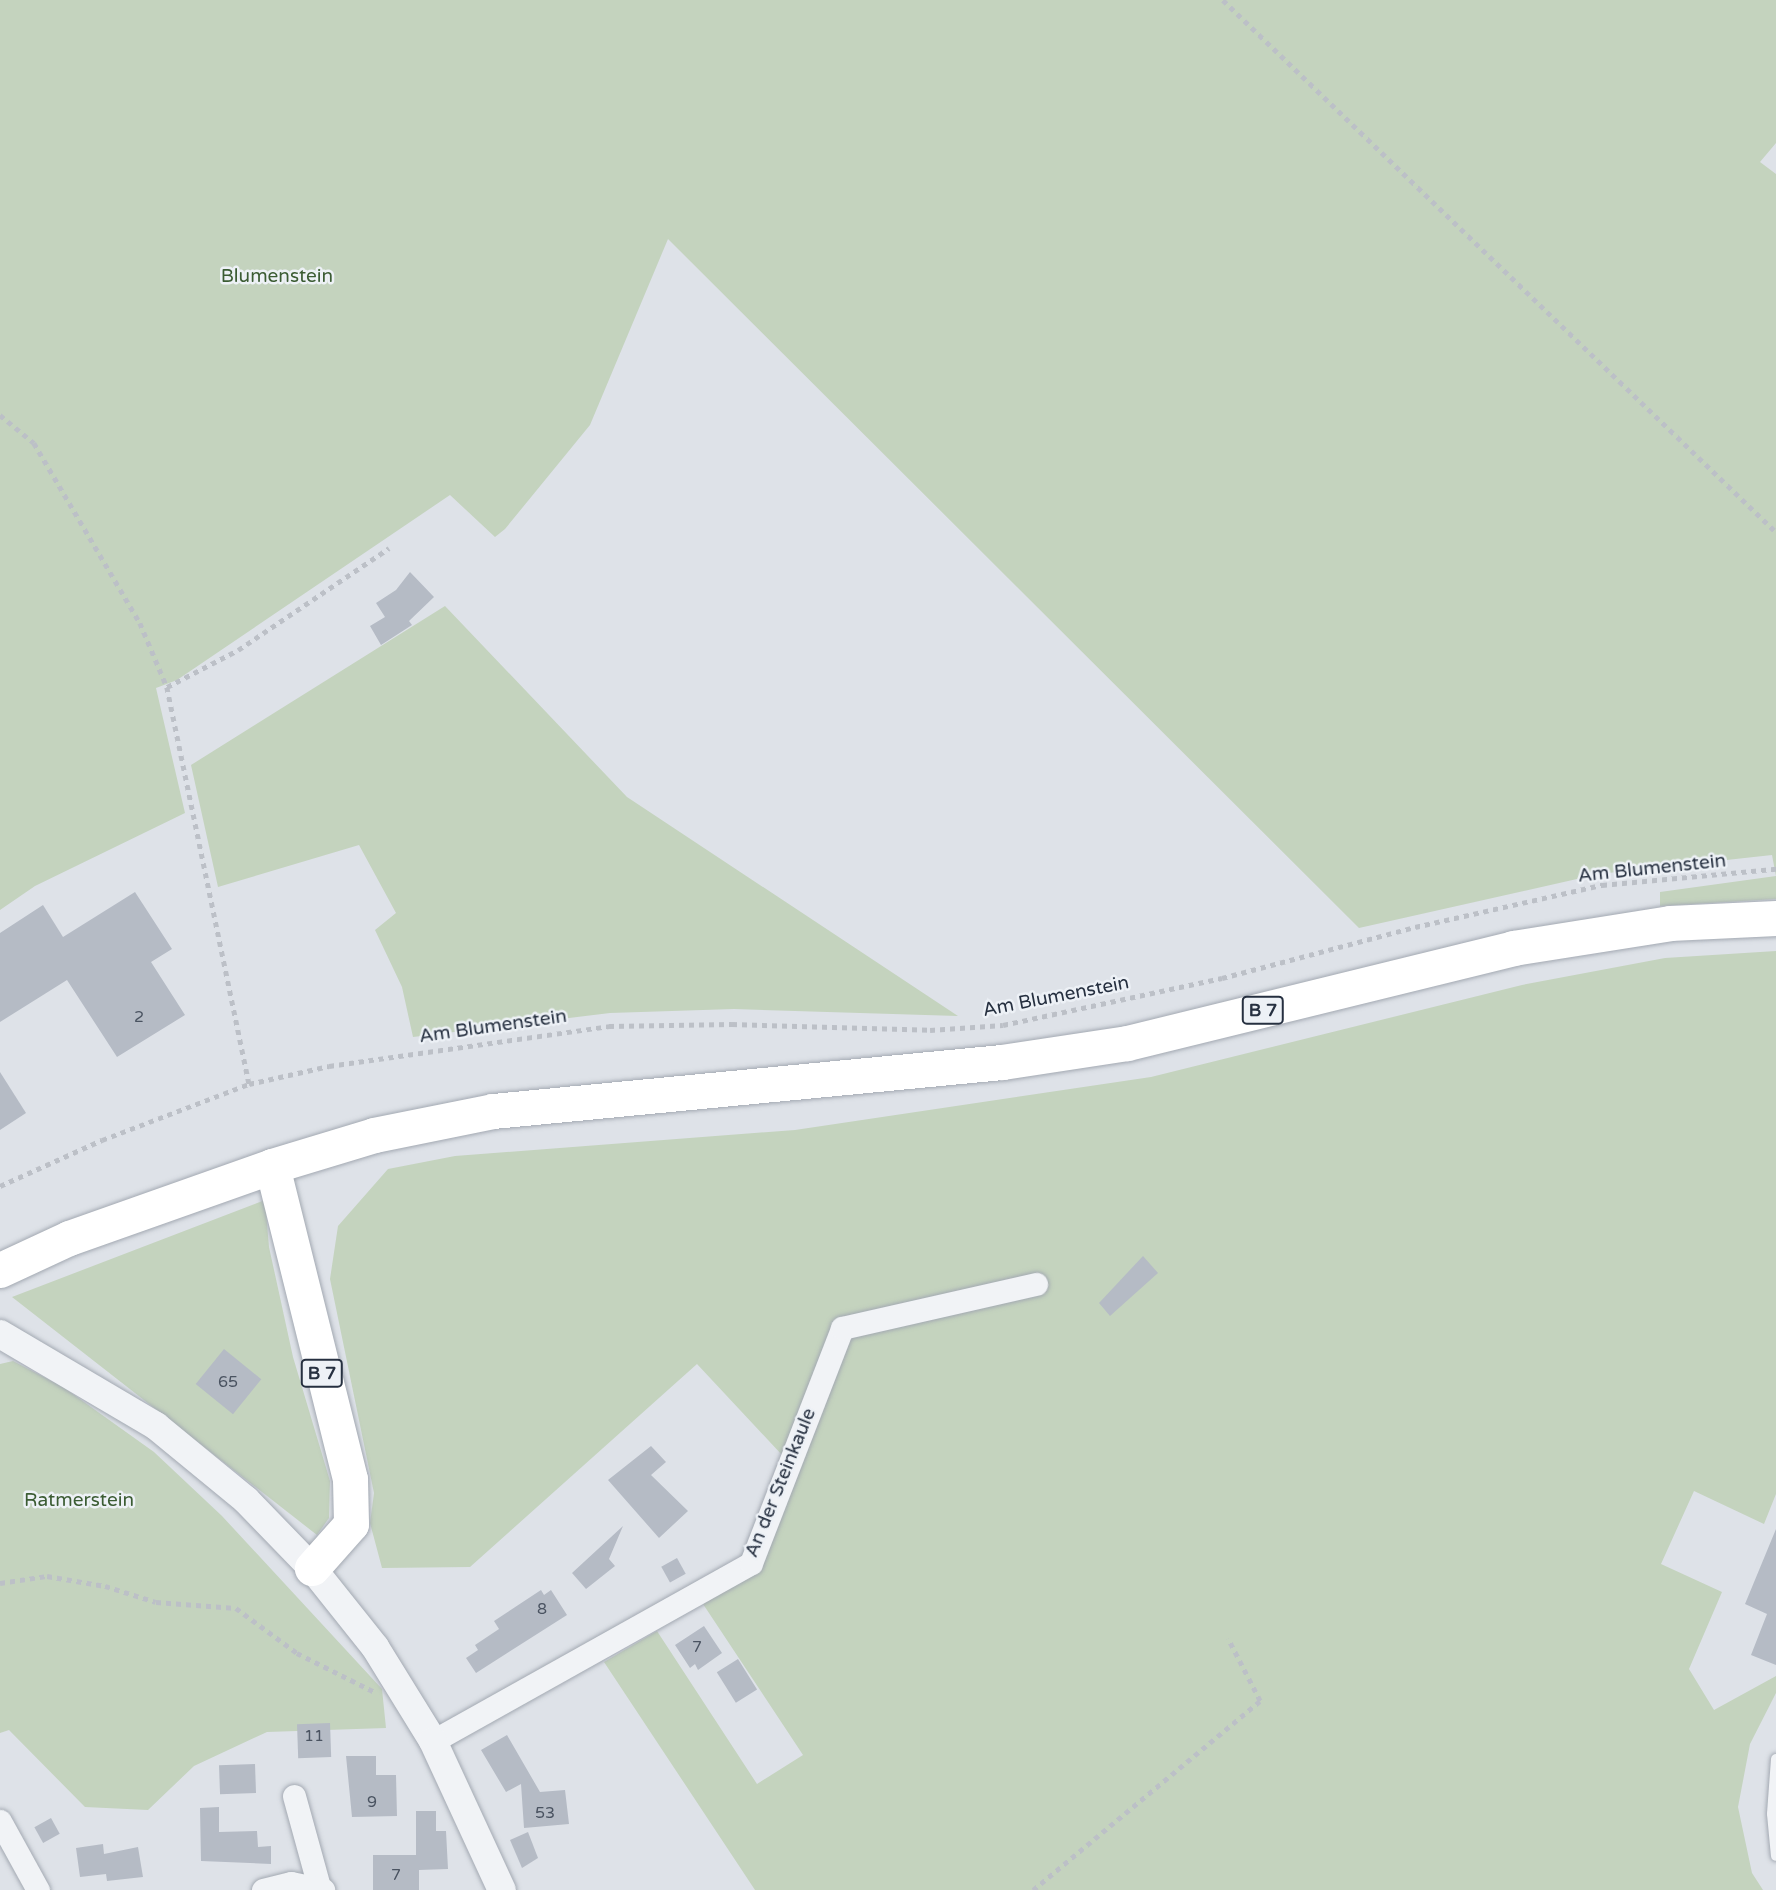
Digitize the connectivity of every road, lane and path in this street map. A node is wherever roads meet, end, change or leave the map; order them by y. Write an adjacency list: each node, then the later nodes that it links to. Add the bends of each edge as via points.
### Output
1 (1223, 0): 3 (path)
2 (0, 415): 5 (path, via 34,443 140,623)
3 (1776, 532)
4 (390, 548): 5 (path, via 238,650)
5 (167, 687): 8 (path)
6 (1776, 869): 8 (path, Am Blumenstein, via 1602,885 1415,927 1222,978 1003,1025 930,1030 732,1024 609,1027 472,1042)
7 (1776, 918): 9 (main road, B 7, via 1670,923 1513,948 1115,1045 1002,1062 492,1111 374,1135)
8 (249, 1084): 10 (path, Am Blumenstein, via 102,1140)
9 (272, 1166): 11 (main road, B 7, via 69,1238); 14 (main road, B 7, via 350,1479 351,1524)
10 (0, 1186)
11 (0, 1270)
12 (1036, 1284): 18 (street, An der Steinkaule, via 842,1328 751,1563)
13 (0, 1334): 14 (street, via 156,1426 246,1500)
14 (312, 1568): 17 (street, via 374,1647)
15 (0, 1583): 17 (path, via 47,1576 105,1586 156,1602 236,1608 297,1653)
16 (1228, 1639): 27 (path, via 1260,1701)
17 (414, 1710): 18 (street)
18 (433, 1741): 26 (street)
19 (1776, 1759): 22 (lane, via 1772,1814)
20 (294, 1796): 23 (street)
21 (0, 1821): 24 (street)
22 (1776, 1856)
23 (321, 1888): 25 (street, via 291,1883)
24 (38, 1890)
25 (263, 1890)
26 (502, 1890)
27 (1033, 1890)

